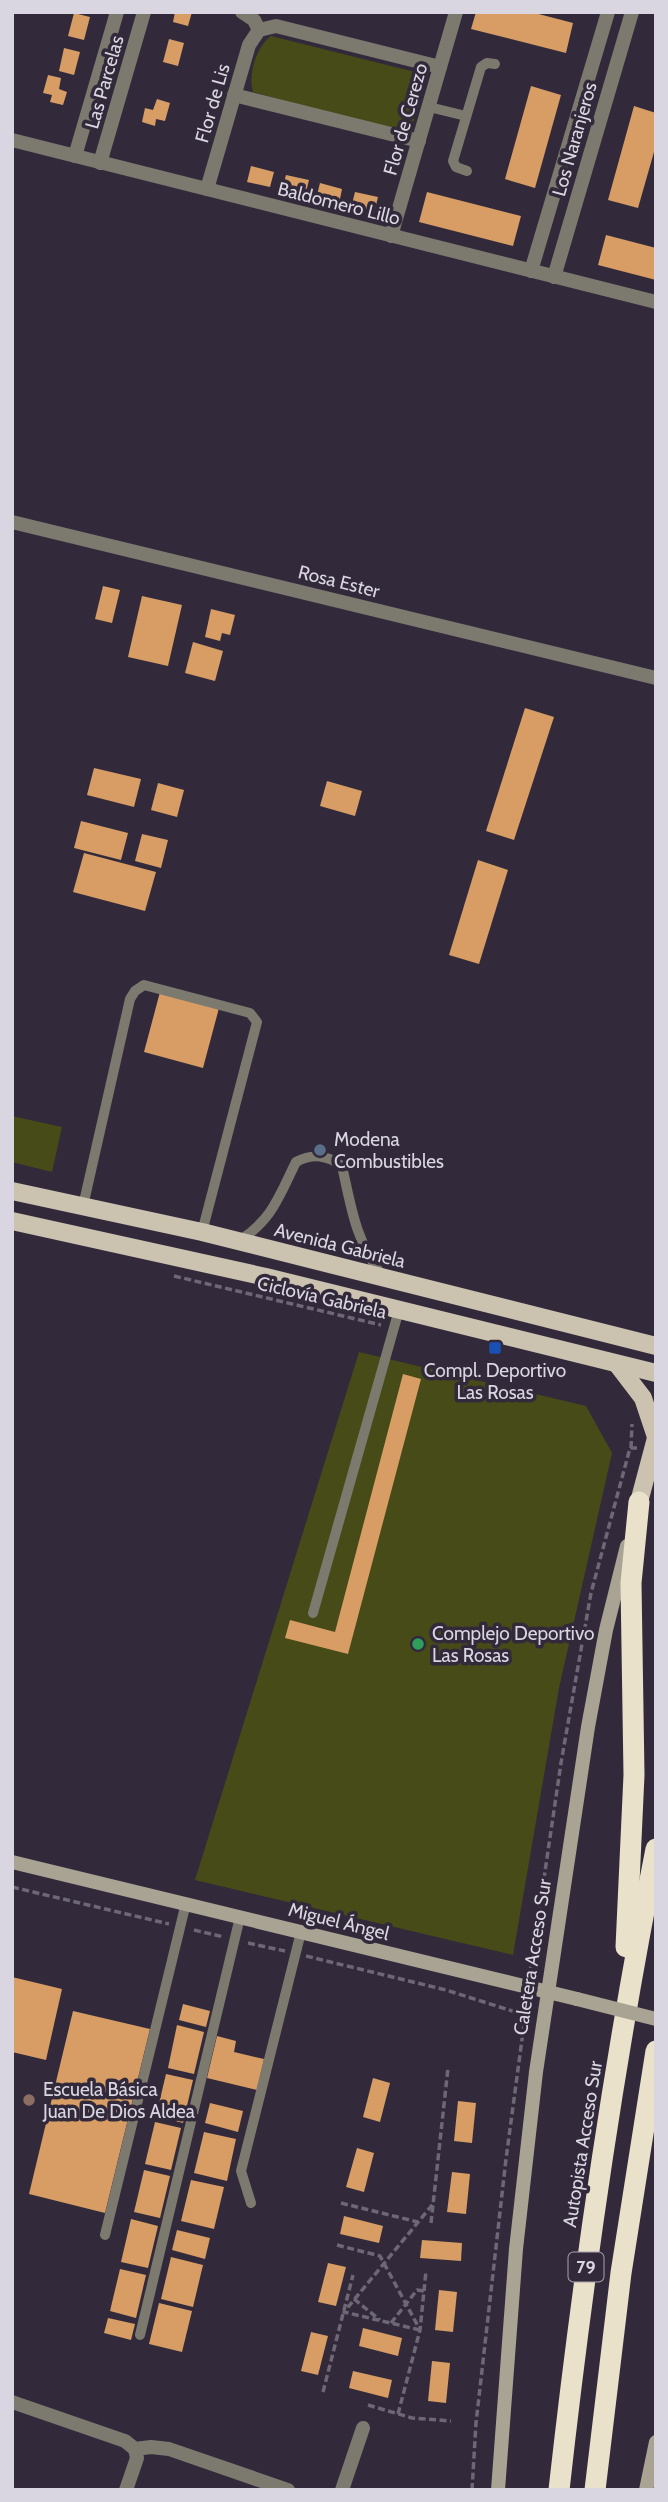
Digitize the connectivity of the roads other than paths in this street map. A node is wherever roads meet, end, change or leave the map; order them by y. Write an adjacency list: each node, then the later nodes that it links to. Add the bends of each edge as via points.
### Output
1 (117, 12): 15 (street, Las Parcelas)
2 (144, 12): 16 (street, Las Parcelas)
3 (242, 12): 7 (street)
4 (456, 12): 9 (street, Flor de Cerezo)
5 (608, 12): 20 (street, Los Naranjeros)
6 (632, 12): 21 (street, Los Naranjeros)
7 (259, 30): 9 (street, via 276,26); 10 (street, Flor de Lis, via 248,45)
8 (495, 64): 12 (lane, via 481,67)
9 (440, 67): 11 (street, Flor de Cerezo)
10 (234, 95): 14 (street); 18 (street, Flor de Lis)
11 (429, 107): 12 (lane); 14 (street, Flor de Cerezo)
12 (466, 116): 17 (lane, via 453,160 456,167)
13 (12, 140): 15 (street, Baldomero Lillo)
14 (419, 141): 19 (street, Flor de Cerezo)
15 (75, 156): 16 (street, Baldomero Lillo)
16 (100, 163): 18 (street, Baldomero Lillo)
17 (467, 171)
18 (207, 189): 19 (street, Baldomero Lillo)
19 (391, 236): 20 (street, Baldomero Lillo)
20 (531, 271): 21 (street, Baldomero Lillo)
21 (554, 277): 22 (street, Baldomero Lillo)
22 (656, 302)
23 (12, 522): 24 (street, Rosa Ester)
24 (656, 678)
25 (12, 1191): 26 (main road, Avenida Gabriela)
26 (83, 1206): 28 (main road, Avenida Gabriela); 28 (lane, via 130,999 144,985 250,1013 257,1022)
27 (12, 1221): 31 (main road)
28 (202, 1232): 29 (main road, Avenida Gabriela)
29 (239, 1241): 30 (main road, Avenida Gabriela); 30 (lane, via 269,1215 296,1162 311,1156 328,1157 342,1166 357,1232)
30 (383, 1277): 33 (main road, Avenida Gabriela)
31 (399, 1310): 35 (main road); 39 (lane)
32 (656, 1330): 33 (main road)
33 (630, 1340): 34 (main road, Avenida Gabriela)
34 (656, 1346)
35 (617, 1364): 36 (main road); 37 (main road, via 643,1398)
36 (656, 1373)
37 (656, 1437): 38 (main road, Caletera Acceso Sur)
38 (639, 1502): 45 (main road, Caletera Acceso Sur, via 597,1678); 47 (highway, via 631,1583 633,1815)
39 (313, 1613)
40 (656, 1849): 47 (highway, Autopista Acceso Sur / 79)
41 (12, 1862): 42 (main road, Miguel Ángel)
42 (186, 1903): 43 (main road, Miguel Ángel); 52 (lane)
43 (240, 1917): 44 (main road, Miguel Ángel); 53 (lane)
44 (301, 1932): 45 (main road, Miguel Ángel); 51 (lane, via 241,2171)
45 (548, 1992): 46 (main road, Miguel Ángel, bridge); 61 (main road, Caletera Acceso Sur, via 516,2249)
46 (656, 2019)
47 (620, 2046): 62 (highway, Autopista Acceso Sur / 79)
48 (656, 2051): 50 (highway, 79)
49 (656, 2111): 50 (highway)
50 (635, 2180): 63 (highway, 79)
51 (251, 2203)
52 (105, 2235)
53 (140, 2336)
54 (12, 2402): 57 (street, via 125,2441)
55 (363, 2428): 60 (street)
56 (656, 2442): 64 (main road)
57 (135, 2449): 58 (street, via 137,2458); 59 (street, via 169,2449)
58 (126, 2490)
59 (288, 2490)
60 (342, 2490)
61 (498, 2490)
62 (559, 2490)
63 (595, 2490)
64 (646, 2490)

